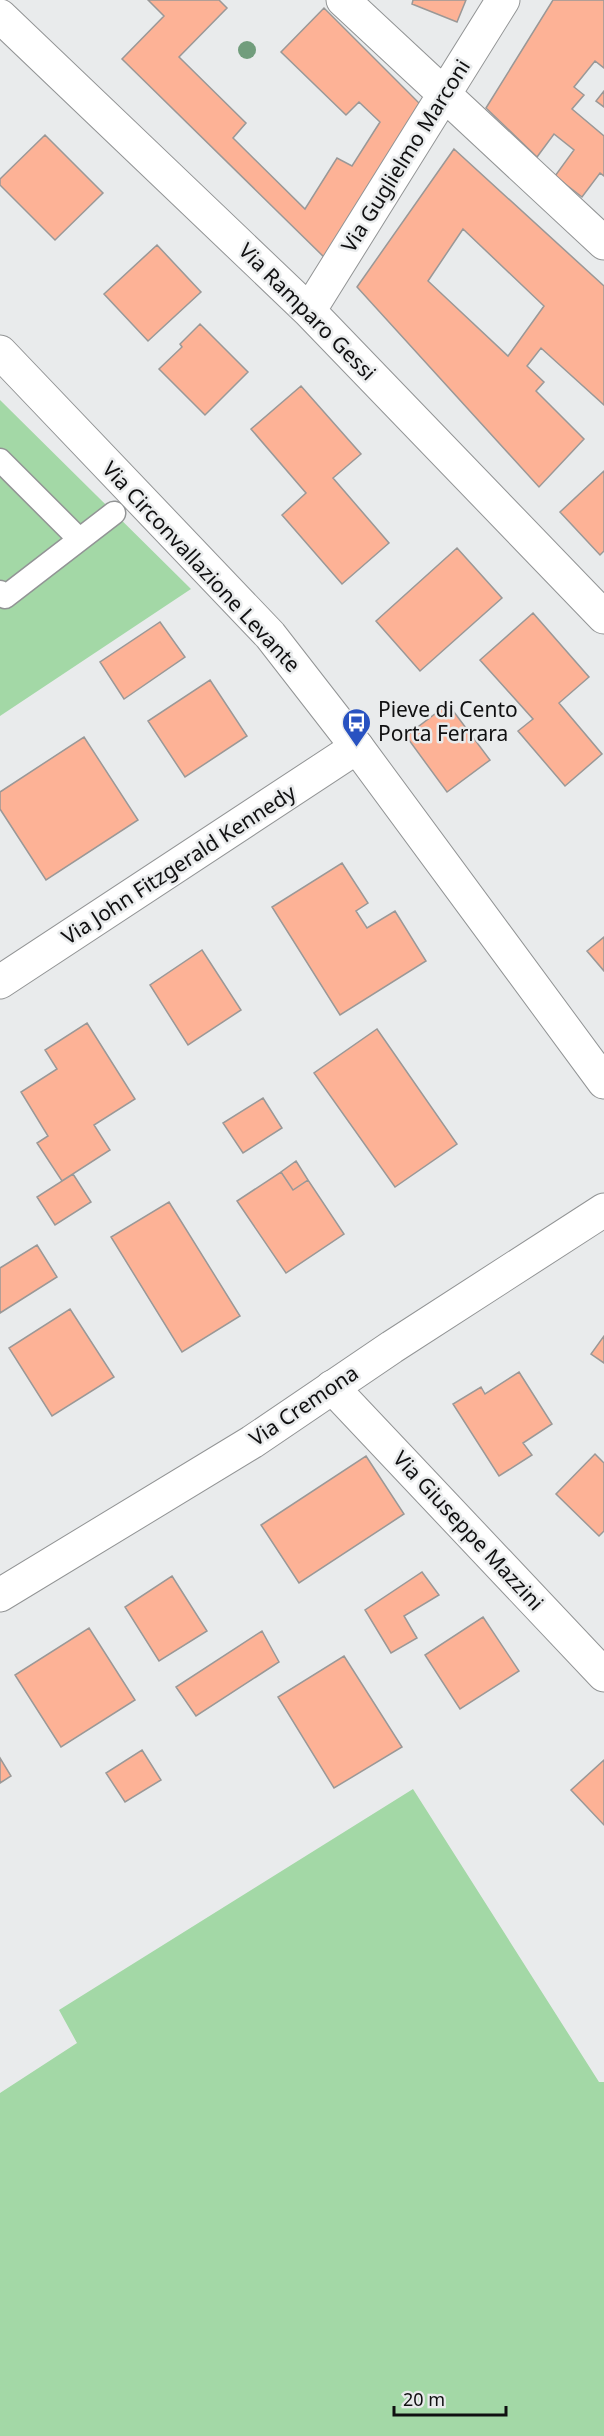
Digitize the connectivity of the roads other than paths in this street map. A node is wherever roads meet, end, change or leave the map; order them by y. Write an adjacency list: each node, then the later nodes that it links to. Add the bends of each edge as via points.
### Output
1 (343, 0): 4 (street)
2 (503, 0): 4 (street, Via Guglielmo Marconi)
3 (0, 16): 6 (street, Via Ramparo Gessi)
4 (444, 96): 5 (street); 6 (street, Via Guglielmo Marconi)
5 (604, 243)
6 (309, 311): 12 (street, Via Ramparo Gessi)
7 (0, 352): 13 (street, Via Circonvallazione Levante, via 270,635)
8 (0, 460): 10 (lane)
9 (114, 513): 10 (lane)
10 (80, 539): 11 (lane, via 5,597)
11 (0, 592)
12 (604, 617)
13 (357, 747): 14 (street, Via John Fitzgerald Kennedy); 15 (street, Via Circonvallazione Levante)
14 (0, 982)
15 (604, 1082)
16 (604, 1210): 17 (street, Via Cremona)
17 (332, 1388): 18 (street, Via Cremona, via 252,1442); 19 (street, Via Giuseppe Mazzini)
18 (0, 1595)
19 (604, 1675)

